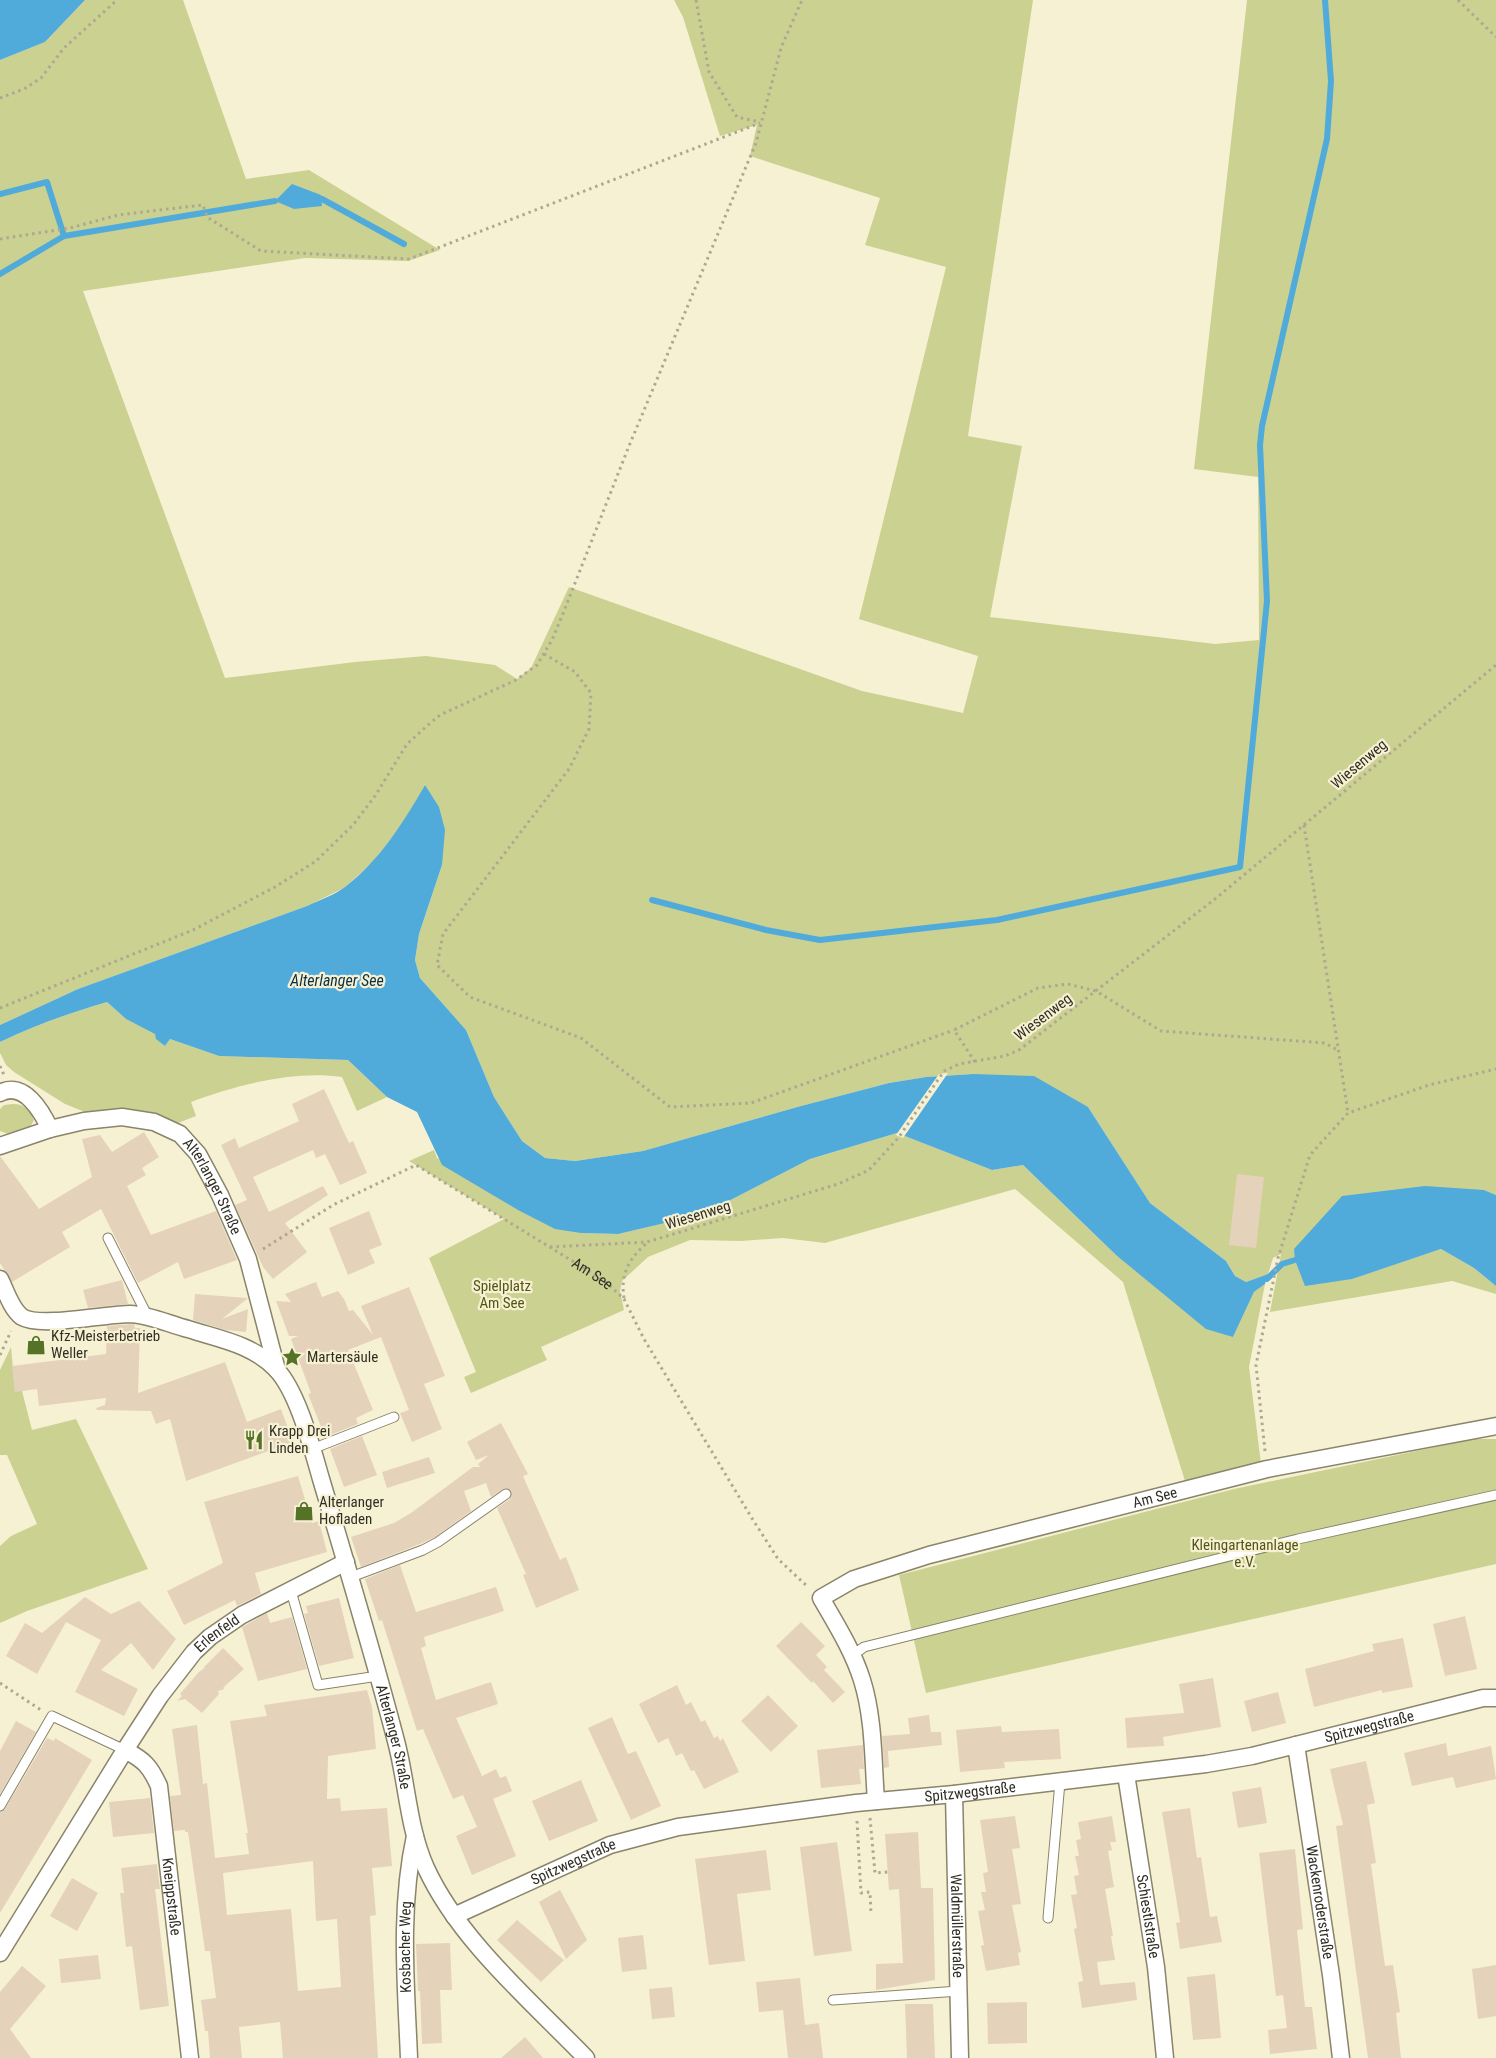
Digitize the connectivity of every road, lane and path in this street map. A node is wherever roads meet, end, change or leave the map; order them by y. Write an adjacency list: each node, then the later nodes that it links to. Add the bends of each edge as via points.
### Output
1 (117, 0): 6 (path, via 64,48 41,78)
2 (696, 0): 7 (path, via 709,72 737,117)
3 (802, 0): 7 (path, via 781,48)
4 (1458, 0): 5 (path)
5 (1496, 37)
6 (0, 98)
7 (760, 123): 8 (path, via 409,258 261,251 208,217 203,205 118,215 70,228); 9 (path, via 756,143 741,180)
8 (0, 239)
9 (544, 654): 13 (path, via 537,665 516,680 440,715 428,725 407,744 376,796 353,825 300,871 193,930); 14 (path, via 575,672 591,693 589,729 569,769 443,934 437,965 470,997 581,1038 670,1108 751,1103)
10 (1496, 665): 11 (path, Wiesenweg)
11 (1304, 826): 12 (path, Wiesenweg); 15 (path)
12 (1096, 991): 14 (path, via 1068,984 1038,988); 15 (path, via 1161,1031 1325,1043); 16 (path, Wiesenweg, via 1019,1050)
13 (0, 1008)
14 (954, 1030): 16 (path)
15 (1339, 1051): 19 (path)
16 (975, 1062): 23 (path, Wiesenweg, via 959,1064 944,1071 899,1138 869,1170 838,1184)
17 (1496, 1068): 19 (path, via 1429,1085)
18 (0, 1093): 20 (street, via 10,1090 34,1102)
19 (1348, 1113): 35 (path, via 1310,1155 1274,1275 1256,1365)
20 (50, 1129): 21 (street, Alterlanger Straße); 25 (street, Alterlanger Straße, via 122,1117 154,1122 180,1134 198,1154)
21 (0, 1146)
22 (108, 1238): 28 (lane)
23 (647, 1242): 24 (path, Wiesenweg); 27 (path, via 635,1254 624,1274)
24 (550, 1247): 25 (path, Am See, via 416,1165 333,1205); 27 (path, Am See, via 607,1283)
25 (248, 1259): 31 (street, Alterlanger Straße)
26 (0, 1280): 29 (street)
27 (624, 1298): 41 (path, Am See, via 644,1339 778,1559)
28 (148, 1316): 29 (street, Alterlanger Straße, via 130,1314 71,1320); 31 (street, Alterlanger Straße, via 240,1344)
29 (22, 1317): 30 (path, via 11,1330)
30 (0, 1355)
31 (277, 1370): 34 (street, Alterlanger Straße, via 290,1391)
32 (394, 1417): 34 (lane)
33 (1496, 1426): 35 (street, Am See)
34 (312, 1450): 38 (street, Alterlanger Straße)
35 (1267, 1469): 41 (street, Am See, via 929,1556 854,1580)
36 (506, 1494): 39 (lane, via 438,1542)
37 (1496, 1495): 42 (lane, via 1298,1540 864,1647)
38 (346, 1562): 39 (street, Alterlanger Straße); 40 (street, Erlenfeld)
39 (351, 1577): 43 (street, Alterlanger Straße)
40 (292, 1591): 43 (lane, via 318,1685); 48 (street, Erlenfeld, via 226,1625 194,1652)
41 (822, 1598): 42 (street)
42 (853, 1655): 52 (street, via 868,1704)
43 (378, 1676): 55 (street, Alterlanger Straße, via 397,1743)
44 (0, 1683): 46 (path)
45 (1496, 1698): 47 (street, Spitzwegstraße, via 1483,1698)
46 (52, 1716): 48 (lane); 54 (lane)
47 (1296, 1745): 49 (street, Spitzwegstraße, via 1206,1764); 68 (street, Wackenroderstraße)
48 (125, 1750): 60 (street, Erlenfeld); 63 (street, Kneippstraße, via 152,1770 159,1786)
49 (1126, 1774): 50 (street, Spitzwegstraße); 67 (street, Schiestlstraße, via 1156,1967)
50 (1060, 1782): 51 (street, Spitzwegstraße); 59 (lane)
51 (954, 1794): 52 (street, Spitzwegstraße); 61 (street, Waldmüllerstraße)
52 (876, 1801): 53 (street, Spitzwegstraße); 56 (path, via 870,1821 875,1873)
53 (856, 1803): 57 (path, via 861,1893 870,1892); 58 (street, Spitzwegstraße, via 644,1834 582,1856)
54 (0, 1806)
55 (415, 1836): 58 (street, Alterlanger Straße, via 425,1865); 64 (street, Kosbacher Weg, via 406,1895 405,1931)
56 (888, 1872)
57 (871, 1914)
58 (454, 1916): 65 (street, Alterlanger Straße, via 478,1946)
59 (1048, 1918)
60 (0, 1953)
61 (959, 1991): 62 (lane); 66 (street, Waldmüllerstraße)
62 (833, 2000)
63 (190, 2058)
64 (409, 2058)
65 (586, 2058)
66 (960, 2058)
67 (1166, 2058)
68 (1341, 2058)

